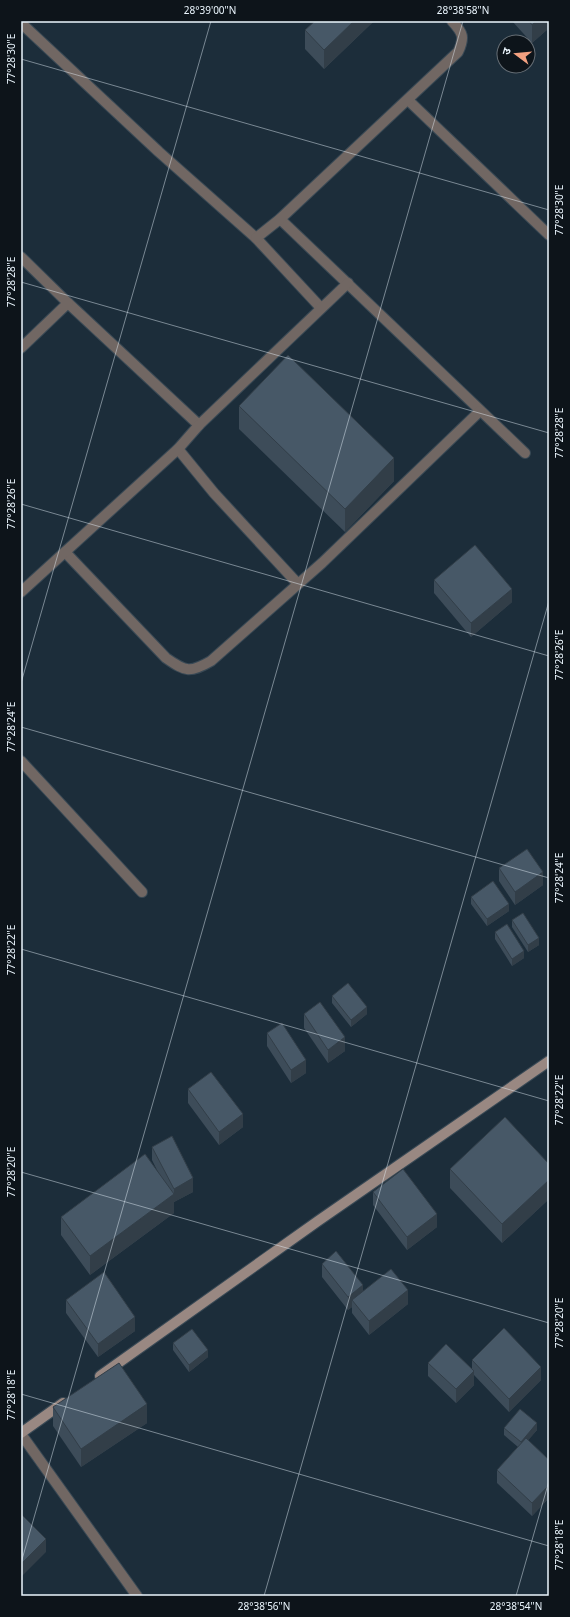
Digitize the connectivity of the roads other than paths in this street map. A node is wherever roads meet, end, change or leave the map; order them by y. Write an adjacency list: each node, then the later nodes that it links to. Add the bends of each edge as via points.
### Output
1 (452, 21): 3 (street, via 463,36 458,52)
2 (21, 23): 6 (street, via 159,152)
3 (408, 100): 4 (street); 5 (street)
4 (280, 219): 6 (street); 8 (street)
5 (549, 236)
6 (256, 238): 10 (street)
7 (21, 257): 9 (street)
8 (348, 283): 10 (street); 12 (street)
9 (68, 303): 11 (street); 13 (street)
10 (321, 308): 13 (street)
11 (21, 348)
12 (480, 411): 15 (street); 17 (street)
13 (199, 425): 14 (street)
14 (178, 449): 16 (street); 17 (street, via 214,493)
15 (525, 453)
16 (65, 552): 17 (street, via 166,658 180,668 195,669 211,661); 18 (street)
17 (298, 584)
18 (21, 592)
19 (21, 761): 20 (street)
20 (142, 892)
21 (549, 1061): 22 (street)
22 (91, 1382)
23 (72, 1396): 24 (street)
24 (21, 1434): 25 (street)
25 (137, 1596)

